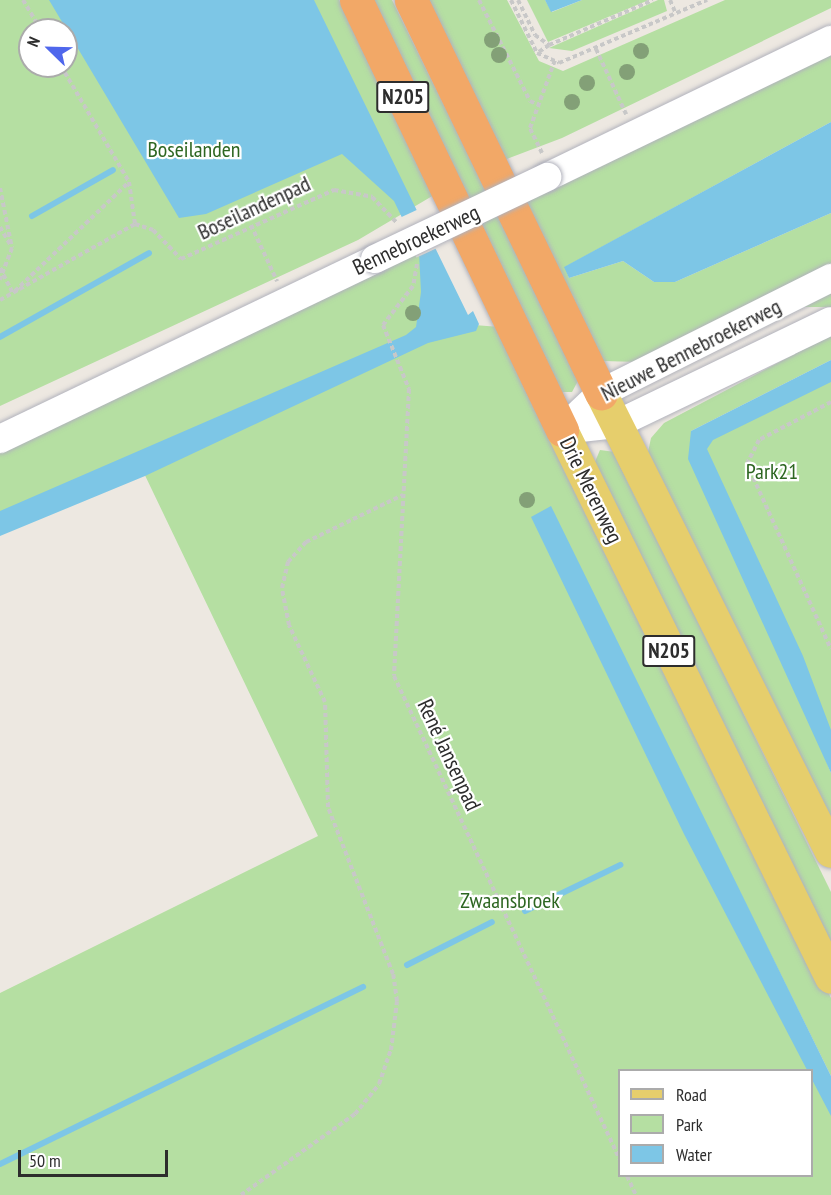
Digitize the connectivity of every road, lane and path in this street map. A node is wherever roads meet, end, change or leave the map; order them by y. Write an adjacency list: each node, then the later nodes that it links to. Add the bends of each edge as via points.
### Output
1 (23, 0): 11 (path)
2 (356, 0): 42 (highway, Drie Merenweg / N205)
3 (411, 0): 39 (highway, N205)
4 (479, 0): 18 (path, via 530,101)
5 (512, 0): 15 (path)
6 (518, 0): 13 (path, via 535,35)
7 (653, 0): 13 (path)
8 (670, 0): 10 (path)
9 (707, 0): 10 (path)
10 (676, 14): 14 (path)
11 (34, 18)
12 (831, 40): 20 (street, Bennebroekerweg)
13 (549, 45): 15 (path)
14 (596, 49): 16 (path, via 574,60); 19 (path)
15 (537, 53): 16 (path)
16 (555, 60): 18 (path)
17 (69, 78): 21 (path)
18 (539, 105): 20 (path, via 530,128)
19 (626, 115)
20 (546, 167): 43 (street, Bennebroekerweg, bridge, via 375,259)
21 (129, 182): 23 (path); 30 (path)
22 (0, 188): 27 (path)
23 (135, 224): 24 (path, Boseilandenpad, via 153,230 181,259); 34 (path)
24 (251, 225): 26 (path, Boseilandenpad, via 334,190 372,197); 35 (path)
25 (0, 226): 27 (path)
26 (401, 230)
27 (12, 248): 31 (path)
28 (417, 258): 44 (path, René Jansenpad, via 413,286 385,318 386,338 409,389)
29 (0, 268): 31 (path)
30 (40, 268): 34 (path); 36 (path)
31 (5, 277): 33 (path); 36 (path)
32 (831, 278): 39 (street, Nieuwe Bennebroekerweg)
33 (0, 280)
34 (35, 281): 36 (path)
35 (278, 281)
36 (13, 293): 37 (path)
37 (0, 300)
38 (831, 321): 41 (street, Nieuwe Bennebroekerweg)
39 (601, 393): 41 (main road, N205); 42 (street, Nieuwe Bennebroekerweg)
40 (831, 402): 45 (path, via 759,440 747,464)
41 (616, 424): 42 (street, Nieuwe Bennebroekerweg); 46 (main road, N205)
42 (562, 430): 47 (main road, Drie Merenweg / N205)
43 (0, 439)
44 (404, 495): 48 (path, René Jansenpad, via 394,676); 50 (path, via 306,542 288,562 282,588 289,625 325,702 328,807 393,974 397,1001 391,1050 379,1084 355,1114)
45 (831, 649)
46 (831, 852)
47 (831, 978)
48 (618, 1156)
49 (627, 1177): 51 (path)
50 (240, 1195)
51 (636, 1195)

